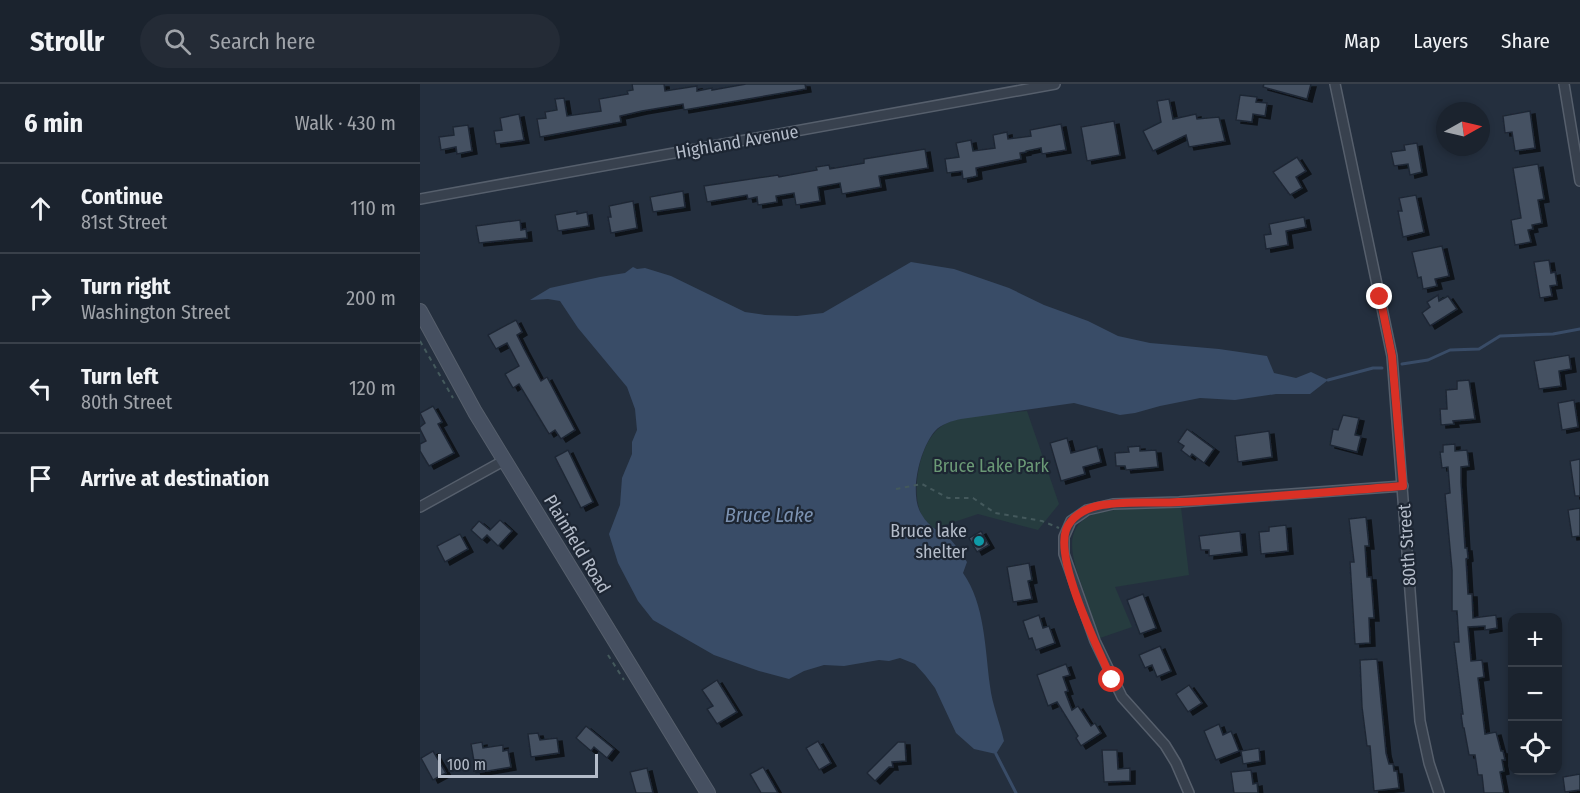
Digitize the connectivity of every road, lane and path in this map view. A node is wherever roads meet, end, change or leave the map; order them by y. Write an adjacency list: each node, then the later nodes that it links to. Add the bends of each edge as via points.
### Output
1 (1055, 84): 5 (street, Highland Avenue)
2 (1335, 84): 8 (street, 80th Street, via 1392,356)
3 (1564, 84): 4 (street)
4 (1580, 181)
5 (420, 199)
6 (420, 311): 7 (main road, Plainfield Road)
7 (506, 460): 10 (street); 12 (main road, Plainfield Road)
8 (1403, 486): 11 (street, via 1113,504 1087,510 1071,520); 14 (street, 80th Street, via 1420,721)
9 (896, 489): 11 (path, via 922,484 948,498 973,498 995,513)
10 (420, 507)
11 (1067, 529): 13 (street, via 1063,547 1066,564 1112,680 1164,745)
12 (708, 793)
13 (1189, 793)
14 (1439, 793)

